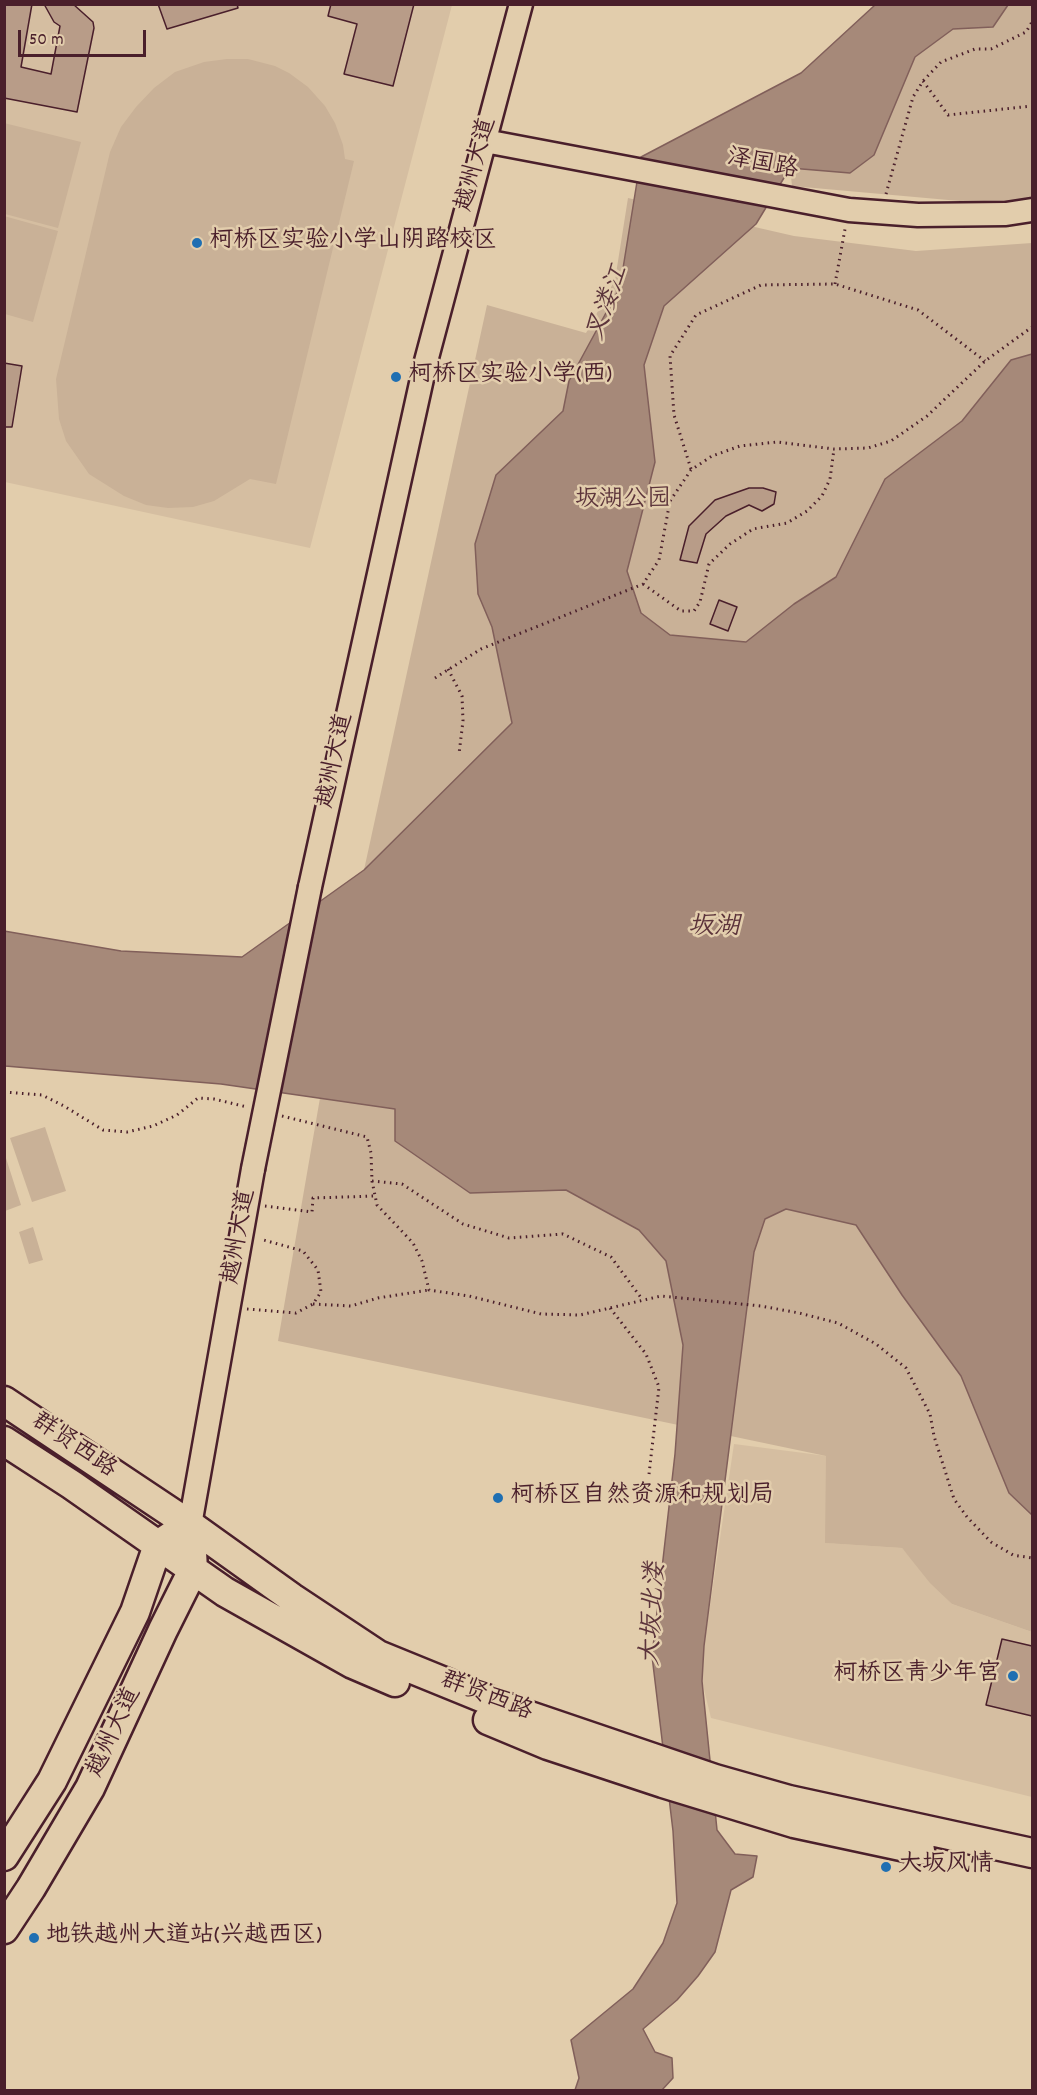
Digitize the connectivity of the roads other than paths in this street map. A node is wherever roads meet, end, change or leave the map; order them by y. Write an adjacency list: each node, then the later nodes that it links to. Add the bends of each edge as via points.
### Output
1 (521, 4): 2 (street, 越州大道)
2 (485, 141): 3 (street, 泽国路, via 849,210 918,215); 6 (street, 越州大道, bridge, via 424,365 310,887 253,1169)
3 (1032, 210)
4 (4, 1401): 6 (main road, 群贤西路)
5 (4, 1441): 7 (main road, 群贤西路)
6 (190, 1525): 7 (main road); 8 (main road, 越州大道); 9 (main road, 群贤西路, via 378,1655)
7 (158, 1545): 8 (main road, 群贤西路); 12 (main road, 越州大道, via 135,1612 52,1781)
8 (193, 1570): 9 (main road, 群贤西路, via 353,1664 548,1745); 14 (main road, 越州大道, via 90,1788)
9 (662, 1771): 10 (main road, 群贤西路)
10 (717, 1789): 11 (main road, 群贤西路, via 789,1800); 13 (main road, 群贤西路, via 794,1823)
11 (1032, 1853)
12 (4, 1856)
13 (1032, 1873)
14 (4, 1929)

